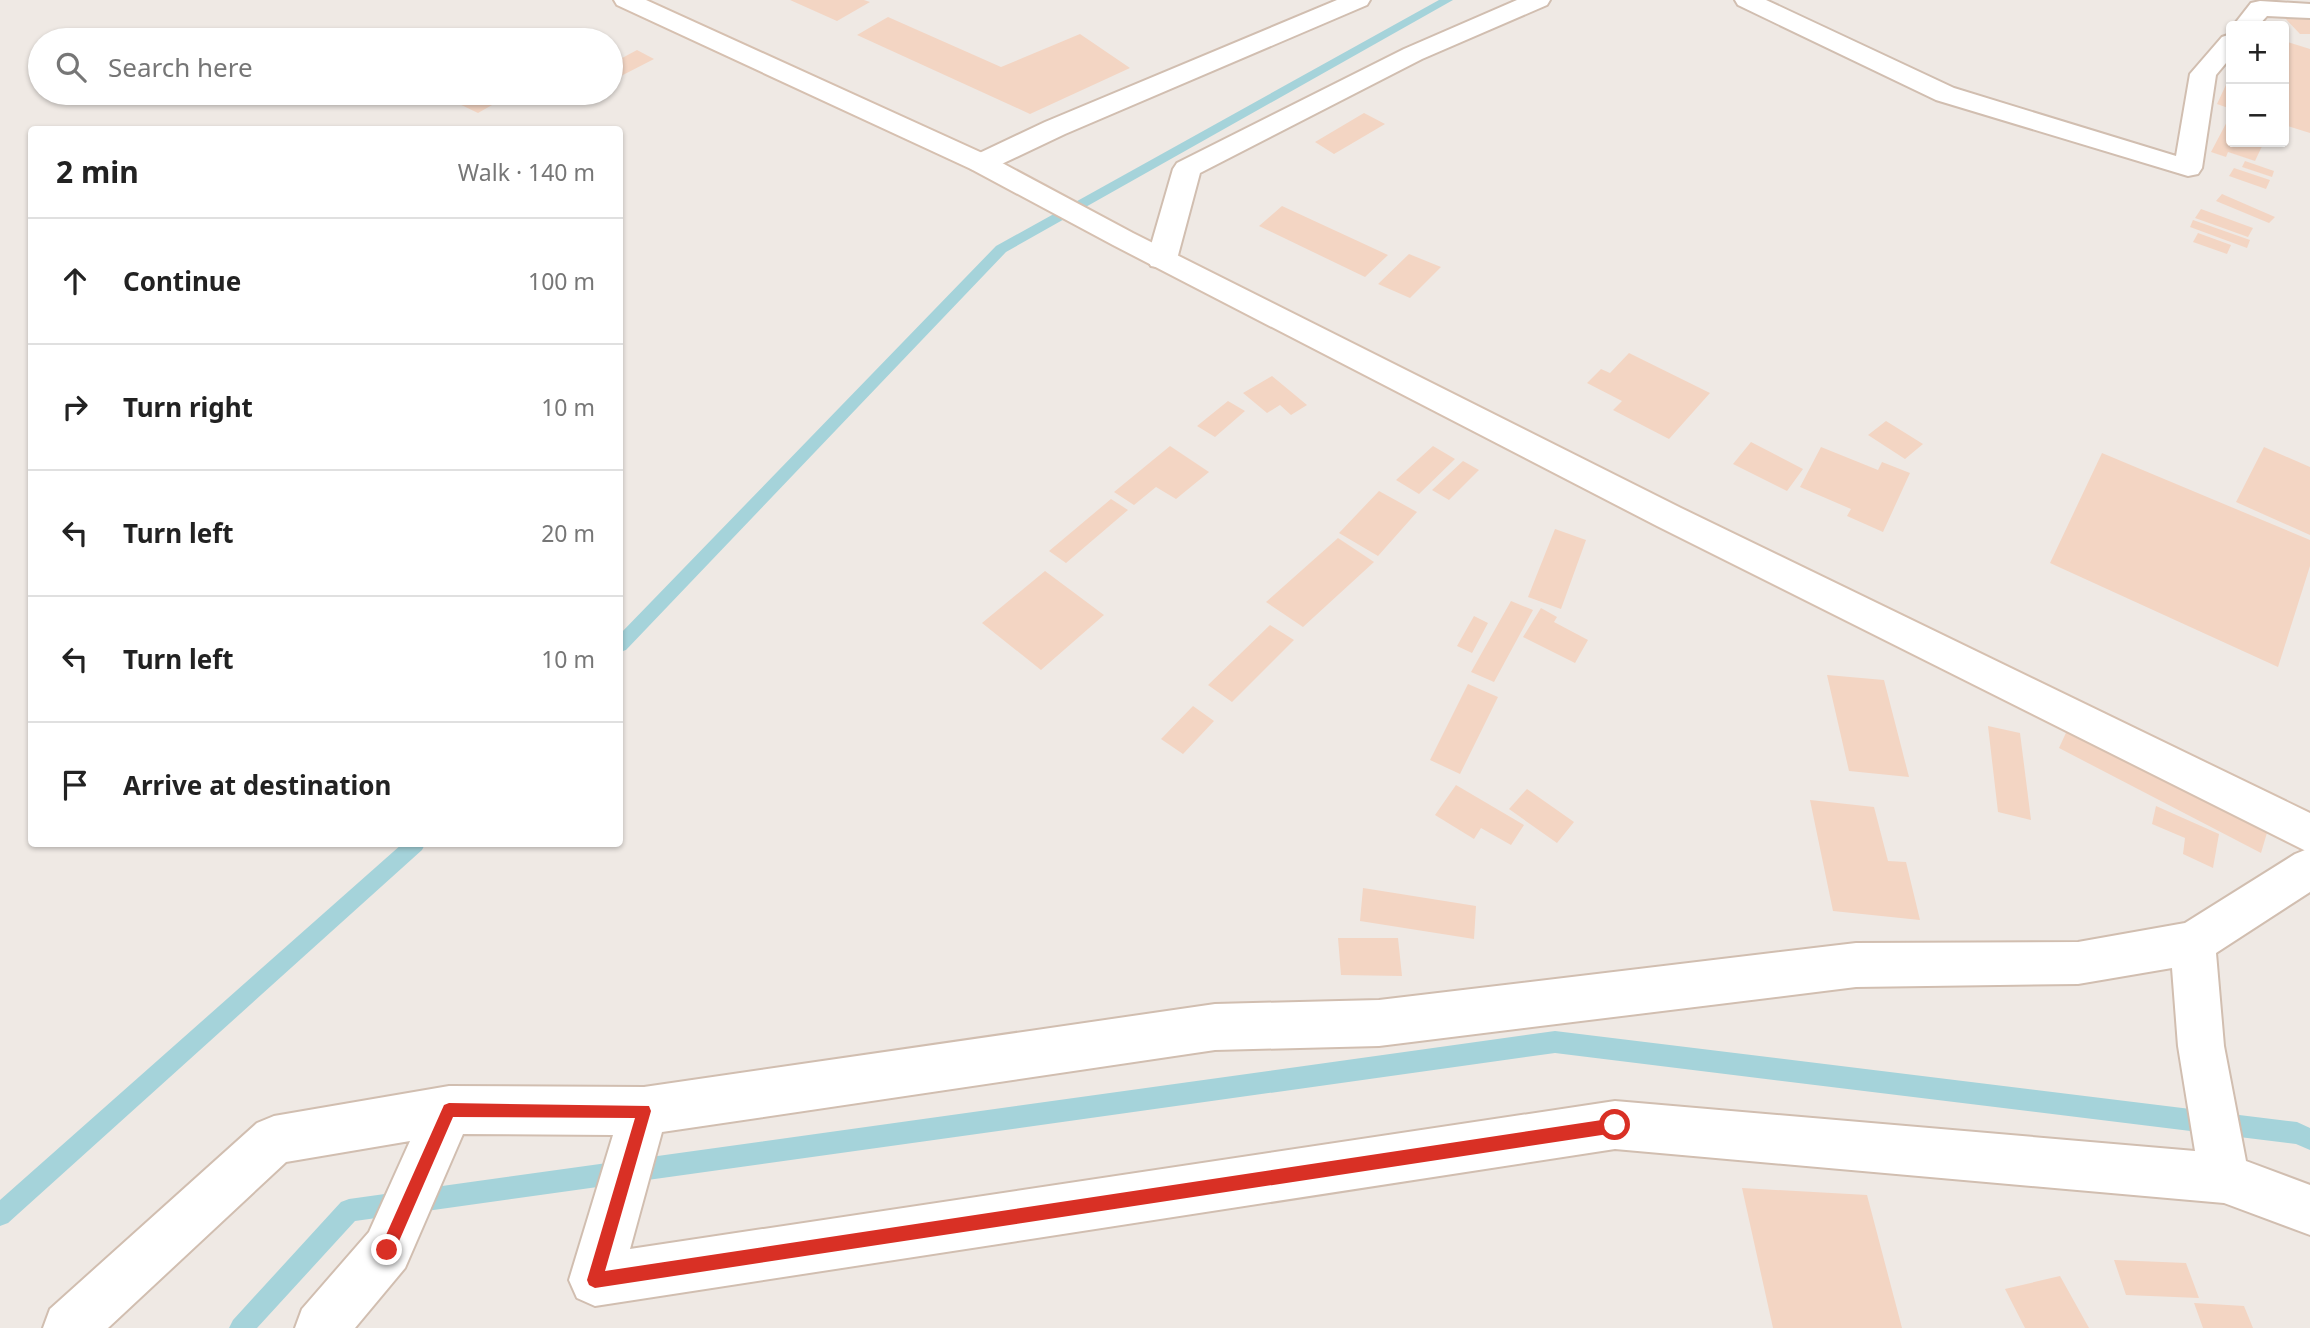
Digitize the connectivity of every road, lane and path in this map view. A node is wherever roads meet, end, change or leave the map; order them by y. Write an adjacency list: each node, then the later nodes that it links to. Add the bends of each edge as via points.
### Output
1 (626, 0): 8 (street)
2 (1358, 0): 8 (street, via 1055,128)
3 (1538, 0): 9 (street, via 1413,54 1187,169)
4 (1747, 0): 7 (street, via 1945,94 2188,168 2203,74)
5 (2310, 11): 6 (street, via 2260,8)
6 (2249, 21)
7 (2226, 48)
8 (989, 168): 9 (street)
9 (1162, 259): 10 (street)
10 (2310, 834)
11 (2310, 868): 12 (street)
12 (2193, 943): 14 (street, via 2078,963 1856,965 1379,1023 1215,1027); 15 (street, via 2201,1046)
13 (449, 1110): 14 (street); 17 (street, via 274,1140); 18 (street, via 387,1250)
14 (644, 1111): 15 (street, via 595,1280 1615,1125)
15 (2224, 1178): 16 (street)
16 (2310, 1210)
17 (69, 1328)
18 (321, 1328)

